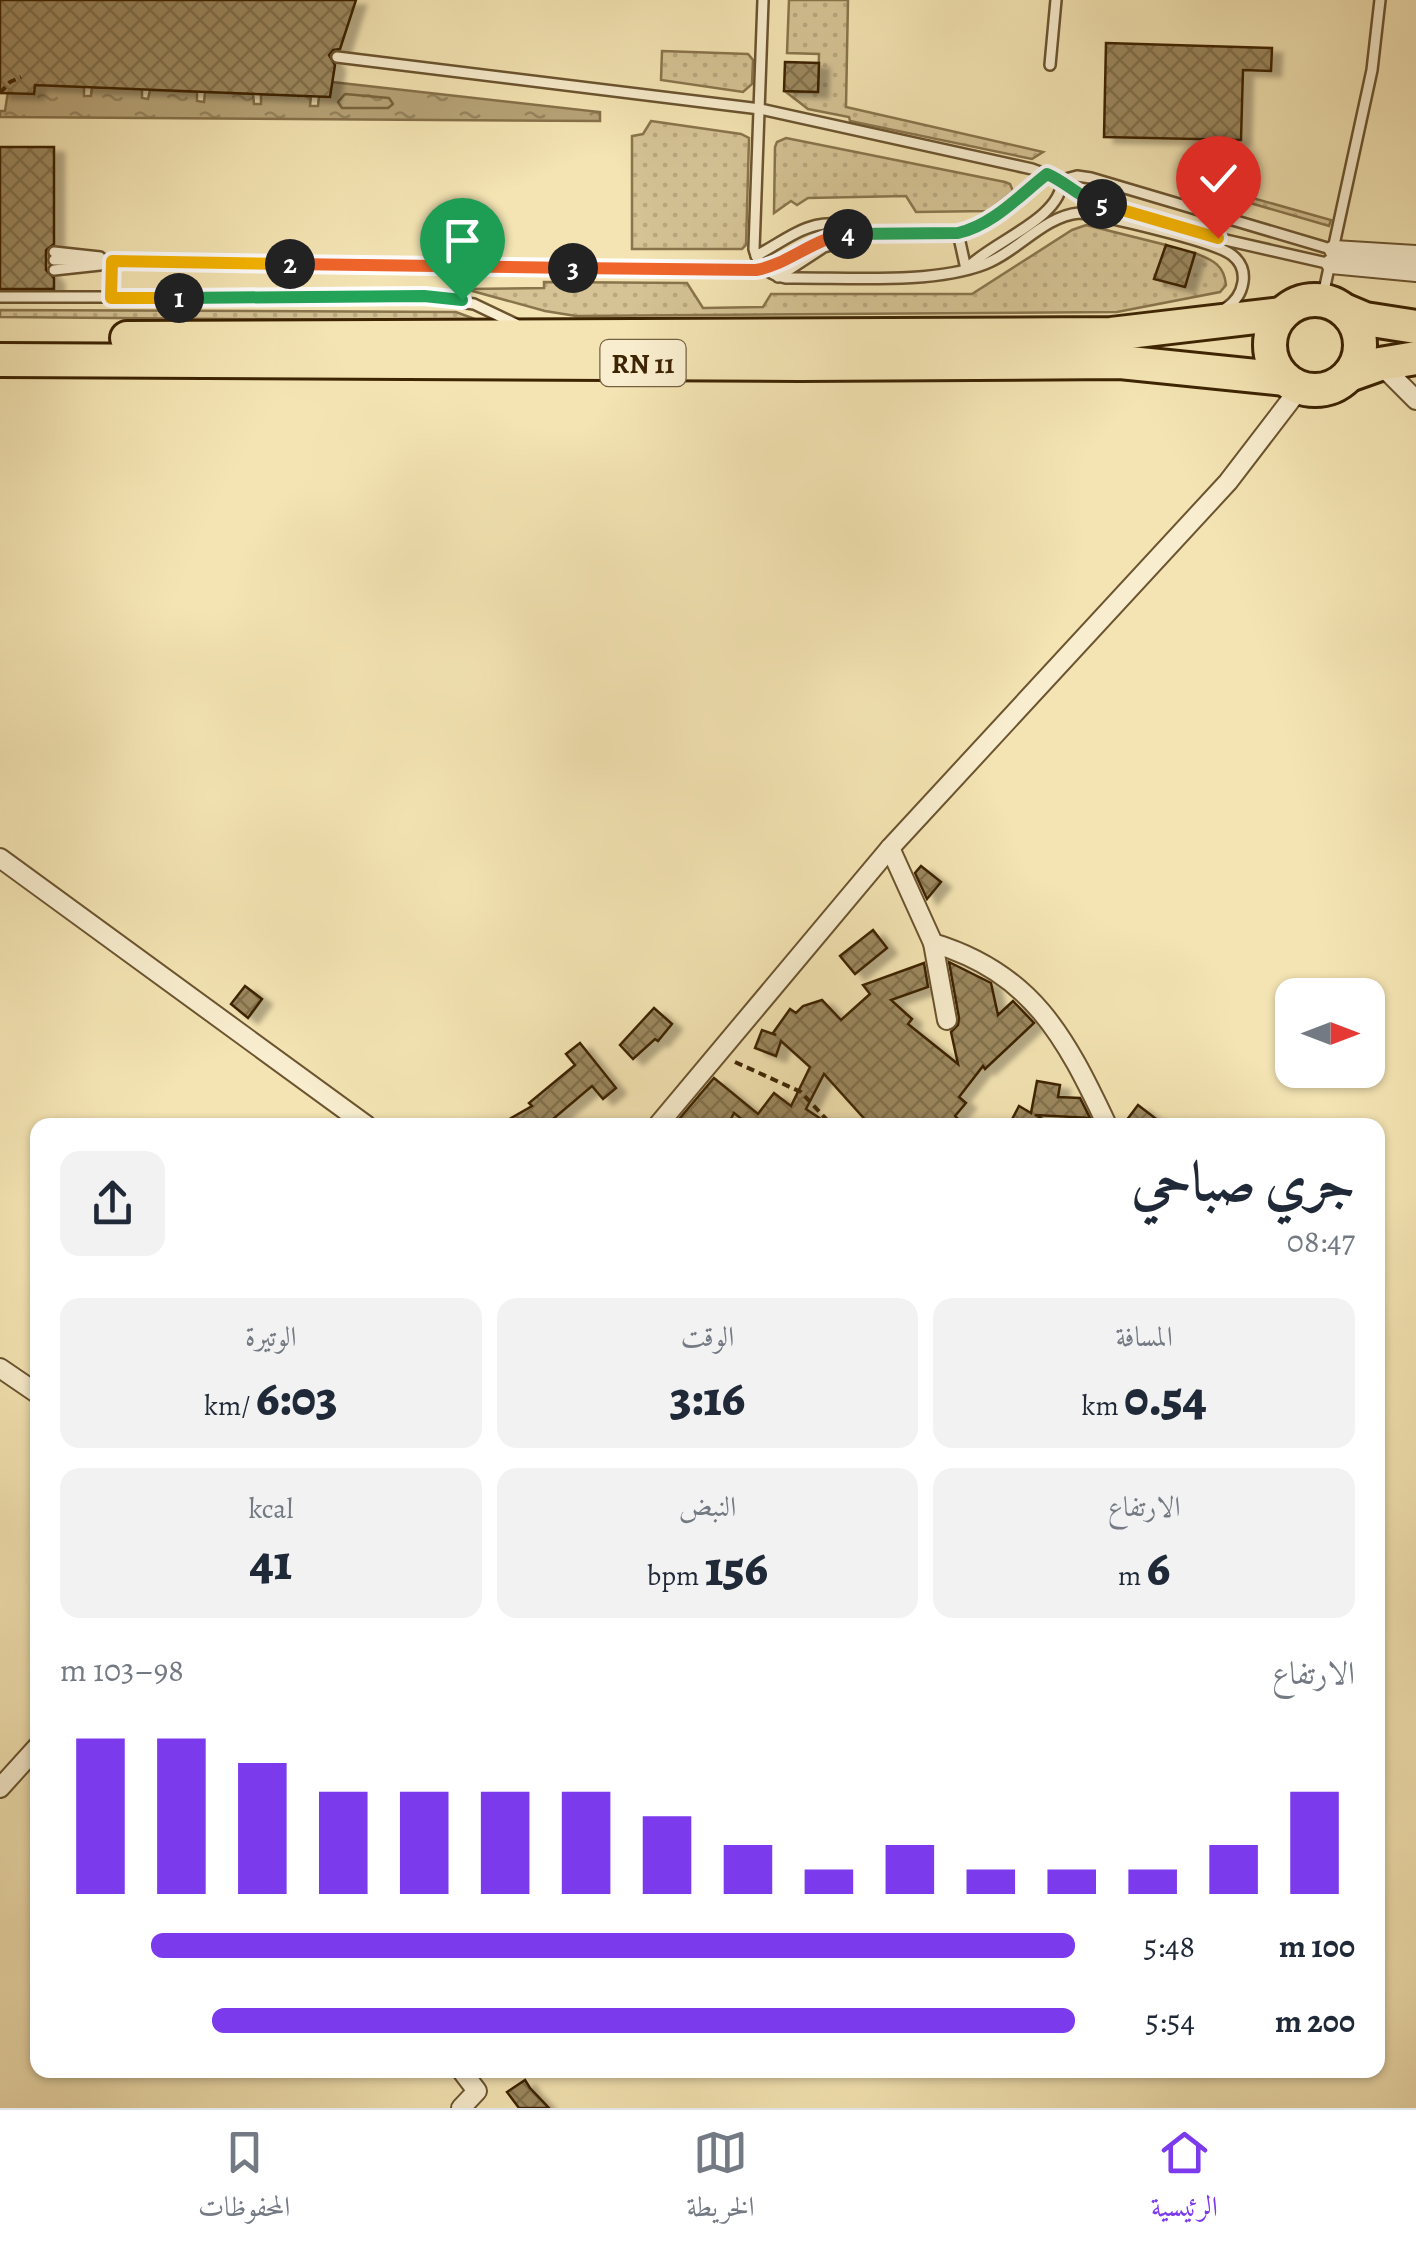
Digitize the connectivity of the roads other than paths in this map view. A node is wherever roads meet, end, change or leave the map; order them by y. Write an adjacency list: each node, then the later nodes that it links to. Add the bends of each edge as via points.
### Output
1 (764, 0): 6 (lane)
2 (1056, 0): 5 (lane)
3 (1380, 0): 13 (lane)
4 (337, 57): 6 (lane)
5 (1050, 65)
6 (760, 110): 7 (lane); 12 (lane)
7 (1047, 174): 8 (lane); 9 (lane, via 987,222)
8 (1062, 180): 13 (lane, via 1091,178); 13 (lane, via 1085,200 1218,238); 16 (lane, via 1049,210)
9 (958, 233): 10 (lane); 16 (lane)
10 (872, 235): 12 (lane, via 827,221); 15 (lane, via 832,236); 18 (lane, via 824,247)
11 (1416, 255): 13 (street)
12 (756, 256): 15 (lane)
13 (1332, 257): 17 (street); 21 (lane)
14 (112, 261): 14 (lane, via 84,268 54,261 83,253); 15 (lane); 20 (lane)
15 (764, 268): 18 (lane)
16 (966, 269): 18 (lane, via 935,276); 24 (lane, via 1079,213 1215,246 1242,270 1242,290 1221,311)
17 (1416, 272)
18 (778, 276)
19 (0, 297): 20 (lane)
20 (111, 298): 26 (lane, via 424,296 487,308)
21 (1334, 305): 22 (highway, via 1307,300); 23 (highway, via 1365,319); 29 (highway, via 1356,325)
22 (1282, 314): 24 (highway, RN 11); 30 (highway, via 1270,347 1274,364)
23 (1416, 327)
24 (1111, 334): 26 (highway, RN 11)
25 (0, 337): 26 (highway, RN 11)
26 (534, 338)
27 (1416, 358): 29 (highway)
28 (0, 360): 30 (highway, RN 11, via 1120,362)
29 (1364, 370): 30 (highway, via 1318,390); 31 (street)
30 (1293, 383): 32 (street, via 1228,482)
31 (1416, 400)
32 (890, 848): 34 (street); 37 (street)
33 (0, 858): 36 (street)
34 (933, 942): 35 (street); 38 (street, via 1006,975 1052,1024)
35 (946, 1020)
36 (356, 1118)
37 (664, 1118)
38 (1105, 1118)
39 (0, 1368): 40 (street)
40 (30, 1389)
41 (30, 1755): 42 (street)
42 (0, 1788)
43 (467, 2078): 44 (street, via 477,2090)
44 (461, 2108)

